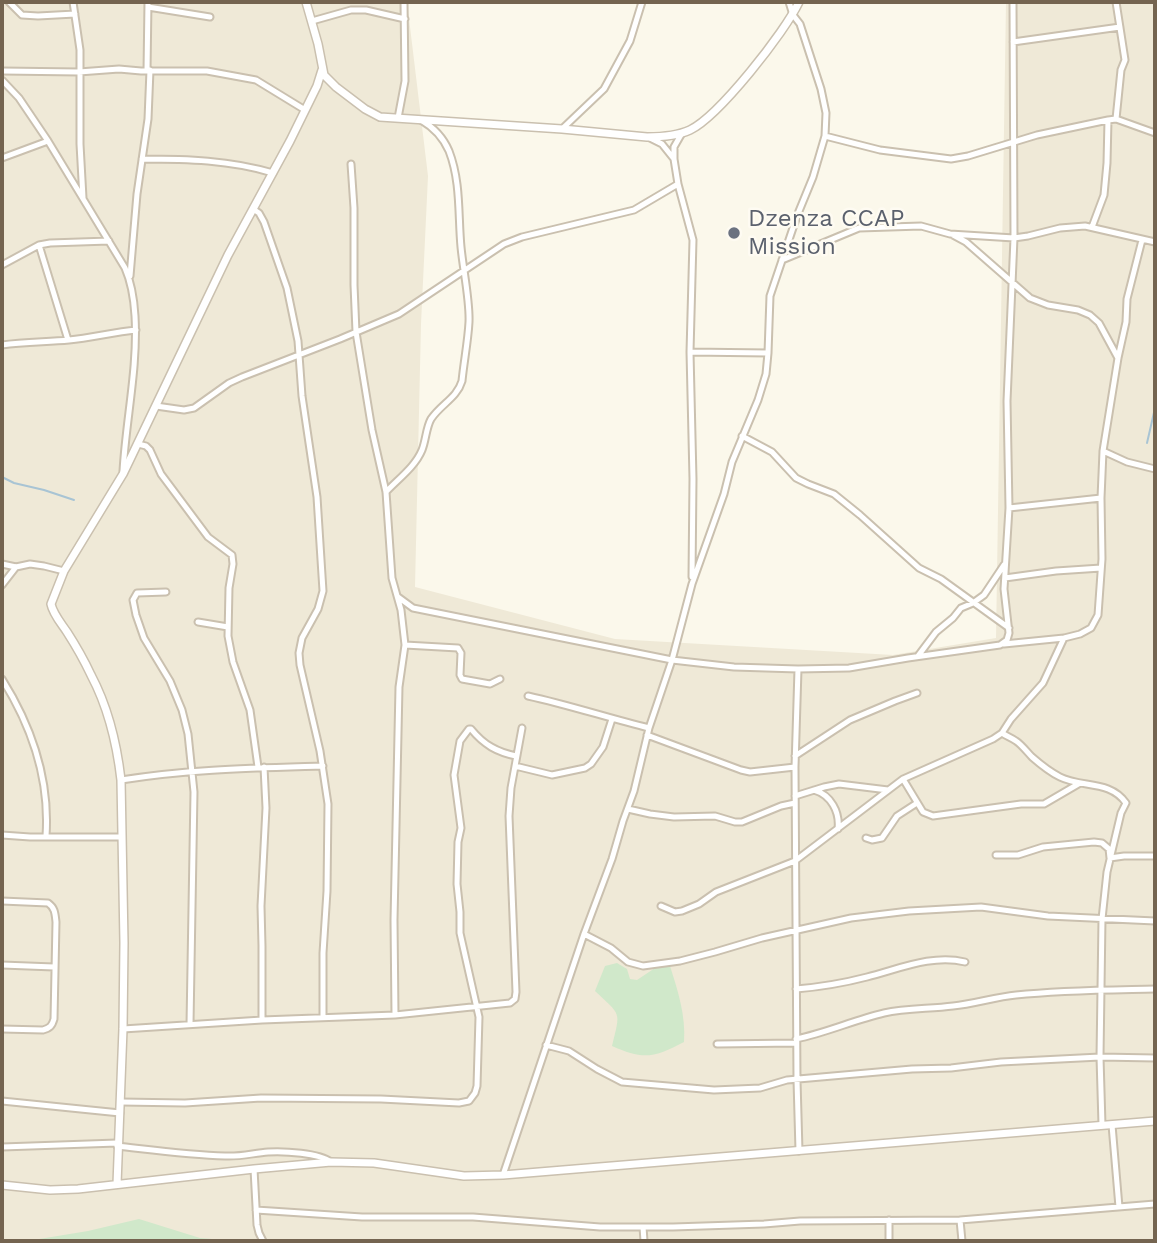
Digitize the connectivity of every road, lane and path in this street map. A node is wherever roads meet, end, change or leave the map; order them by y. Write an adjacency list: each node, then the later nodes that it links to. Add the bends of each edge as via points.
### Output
1 (9, 2): 11 (street, via 22,15)
2 (74, 2): 11 (street)
3 (306, 2): 15 (street)
4 (404, 2): 14 (street)
5 (642, 2): 28 (street, via 630,41 604,89)
6 (789, 2): 12 (street)
7 (799, 2): 12 (street)
8 (1013, 2): 17 (street)
9 (1116, 2): 16 (street)
10 (148, 4): 13 (street); 18 (street)
11 (75, 13): 21 (street)
12 (793, 15): 29 (street, via 711,114); 31 (street, via 824,100)
13 (211, 17)
14 (405, 19): 15 (street, via 358,10); 24 (street, via 405,81)
15 (312, 21): 19 (street)
16 (1120, 27): 17 (street); 26 (street, via 1125,60)
17 (1013, 42): 34 (street)
18 (148, 70): 21 (street); 23 (street, via 207,71 256,80); 36 (street)
19 (322, 70): 23 (street); 24 (street, via 365,109 380,117)
20 (2, 71): 21 (street)
21 (79, 72): 41 (street)
22 (2, 80): 33 (street)
23 (304, 110): 39 (street)
24 (398, 118): 25 (street)
25 (419, 119): 28 (street); 52 (street, via 441,138 452,163)
26 (1116, 119): 27 (street); 30 (street)
27 (1108, 120): 34 (street); 43 (street, via 1104,195)
28 (562, 130): 32 (street)
29 (682, 133): 32 (street); 37 (street, via 674,147)
30 (1155, 133)
31 (825, 136): 34 (street, via 880,150 951,159); 50 (street)
32 (647, 137): 37 (street, via 662,144)
33 (48, 141): 35 (street); 41 (street)
34 (1013, 143): 45 (street)
35 (2, 158)
36 (142, 159): 39 (street, via 234,163); 53 (street)
37 (674, 159): 40 (street)
38 (351, 164): 56 (street)
39 (273, 173): 42 (street)
40 (678, 184): 52 (street, via 634,210 513,240); 59 (street, via 692,240)
41 (84, 200): 47 (street)
42 (253, 209): 61 (street, via 264,222 287,288); 63 (street)
43 (1092, 227): 45 (street, via 1073,226); 46 (street)
44 (950, 234): 45 (street); 50 (street, via 921,226 859,228); 54 (street)
45 (1014, 238): 54 (street)
46 (1142, 240): 48 (street); 62 (street)
47 (109, 241): 49 (street); 53 (street)
48 (1155, 242)
49 (39, 245): 51 (street); 57 (street)
50 (782, 260): 60 (street, via 769,302)
51 (2, 265)
52 (464, 271): 56 (street, via 411,307); 69 (street, via 469,320 461,384 429,423 417,460)
53 (130, 279): 55 (street)
54 (1013, 282): 62 (street, via 1038,302 1090,316 1099,323); 71 (street, via 1007,401)
55 (136, 330): 57 (street); 68 (street)
56 (356, 332): 61 (street); 69 (street)
57 (68, 340): 58 (street)
58 (2, 345)
59 (690, 352): 60 (street); 79 (street)
60 (768, 353): 64 (street, via 758,400)
61 (300, 355): 63 (street, via 229,383 194,408); 102 (street, via 323,591 302,638 299,660)
62 (1118, 358): 66 (street)
63 (156, 406): 65 (street)
64 (742, 436): 79 (street); 82 (street, via 772,452 796,478 834,494 919,568)
65 (138, 444): 68 (street); 84 (street, via 150,450 208,537 232,555)
66 (1103, 451): 67 (street); 70 (street)
67 (1155, 470)
68 (123, 474): 76 (street)
69 (386, 492): 81 (street)
70 (1101, 498): 71 (street); 75 (street)
71 (1009, 509): 72 (street)
72 (1006, 562): 77 (street); 82 (street, via 984,595)
73 (2, 564): 74 (street)
74 (16, 567): 76 (street, via 30,564); 78 (street)
75 (1101, 568): 77 (street); 86 (street, via 1098,615 1091,628)
76 (64, 571): 108 (street, via 51,608 102,699)
77 (1005, 579): 85 (street)
78 (2, 584)
79 (692, 584): 90 (street)
80 (166, 592): 106 (street, via 134,595 135,615 182,710)
81 (398, 597): 88 (street); 90 (street, via 413,608)
82 (973, 603): 85 (street); 89 (street, via 936,632)
83 (198, 622): 84 (street)
84 (228, 627): 105 (street)
85 (1009, 628): 87 (street)
86 (1064, 638): 87 (street); 99 (street, via 1043,683)
87 (1004, 644): 89 (street)
88 (405, 645): 92 (street, via 458,648 462,679 490,684); 137 (street, via 399,687)
89 (918, 656): 91 (street, via 859,667)
90 (672, 660): 91 (street); 98 (street)
91 (798, 670): 100 (street)
92 (500, 678)
93 (2, 679): 117 (street, via 27,724 41,764)
94 (918, 693): 100 (street, via 850,720)
95 (528, 696): 96 (street)
96 (612, 719): 98 (street); 103 (street, via 603,747 585,768 552,775)
97 (522, 728): 101 (street)
98 (648, 731): 104 (street, via 741,770); 114 (street)
99 (1002, 733): 107 (street); 109 (street, via 1058,776)
100 (794, 755): 104 (street)
101 (516, 756): 103 (street); 136 (street, via 494,750 468,729 460,741 454,769 461,828 460,933)
102 (323, 766): 105 (street); 138 (street, via 328,804)
103 (514, 766): 136 (street, via 509,816 515,999)
104 (794, 766): 112 (street)
105 (261, 767): 106 (street); 139 (street, via 266,808)
106 (192, 771): 108 (street); 140 (street)
107 (903, 779): 111 (street); 113 (street)
108 (121, 780): 118 (street)
109 (1081, 783): 113 (street, via 1044,804 933,816); 122 (street, via 1111,789 1126,803)
110 (814, 790): 111 (street, via 839,784); 112 (street); 115 (street, via 836,810)
111 (889, 790): 115 (street)
112 (795, 799): 114 (street, via 742,822); 123 (street)
113 (917, 803): 119 (street, via 897,816 882,838)
114 (628, 809): 129 (street)
115 (838, 829): 123 (street)
116 (2, 835): 117 (street)
117 (46, 836): 118 (street)
118 (121, 837): 142 (street)
119 (866, 838)
120 (996, 855): 122 (street, via 1094,842 1109,849)
121 (1155, 856): 122 (street)
122 (1110, 858): 126 (street)
123 (795, 861): 125 (street, via 716,892 682,911); 128 (street)
124 (2, 901): 132 (street, via 53,906)
125 (661, 906)
126 (1102, 919): 127 (street); 128 (street, via 967,907 851,918); 134 (street)
127 (1155, 920)
128 (796, 931): 129 (street, via 643,966 628,962); 133 (street)
129 (584, 934): 145 (street)
130 (965, 962): 133 (street, via 943,959)
131 (2, 965): 132 (street)
132 (54, 967): 141 (street, via 54,1019 49,1028)
133 (796, 989): 143 (street)
134 (1101, 989): 135 (street); 143 (street, via 886,1013); 146 (street)
135 (1155, 989)
136 (476, 1005): 137 (street); 150 (street, via 477,1086 472,1098 464,1102 261,1098)
137 (395, 1015): 138 (street)
138 (323, 1017): 139 (street)
139 (261, 1020): 140 (street)
140 (190, 1024): 142 (street)
141 (2, 1029)
142 (123, 1029): 150 (street)
143 (796, 1041): 144 (street); 148 (street)
144 (717, 1044)
145 (546, 1045): 148 (street, via 569,1051 628,1084 714,1090 760,1088); 160 (street)
146 (1100, 1057): 147 (street); 148 (street); 153 (street)
147 (1155, 1058)
148 (797, 1080): 157 (street)
149 (2, 1101): 151 (street)
150 (121, 1102): 151 (street)
151 (120, 1113): 155 (street)
152 (1155, 1121): 154 (street)
153 (1102, 1125): 154 (street); 157 (street)
154 (1112, 1125): 164 (street)
155 (117, 1144): 156 (street); 158 (street, via 226,1156 296,1154 325,1157); 161 (street)
156 (2, 1147)
157 (799, 1152): 160 (street)
158 (331, 1162): 159 (street); 160 (street)
159 (254, 1169): 161 (street); 165 (street)
160 (503, 1175)
161 (117, 1184): 162 (street, via 50,1190)
162 (2, 1185)
163 (1155, 1204): 164 (street)
164 (1119, 1207): 167 (street)
165 (256, 1210): 168 (street); 169 (street)
166 (889, 1220): 167 (street); 168 (street); 171 (street)
167 (960, 1220): 172 (street)
168 (643, 1227): 170 (street)
169 (263, 1241)
170 (644, 1241)
171 (890, 1241)
172 (961, 1241)

